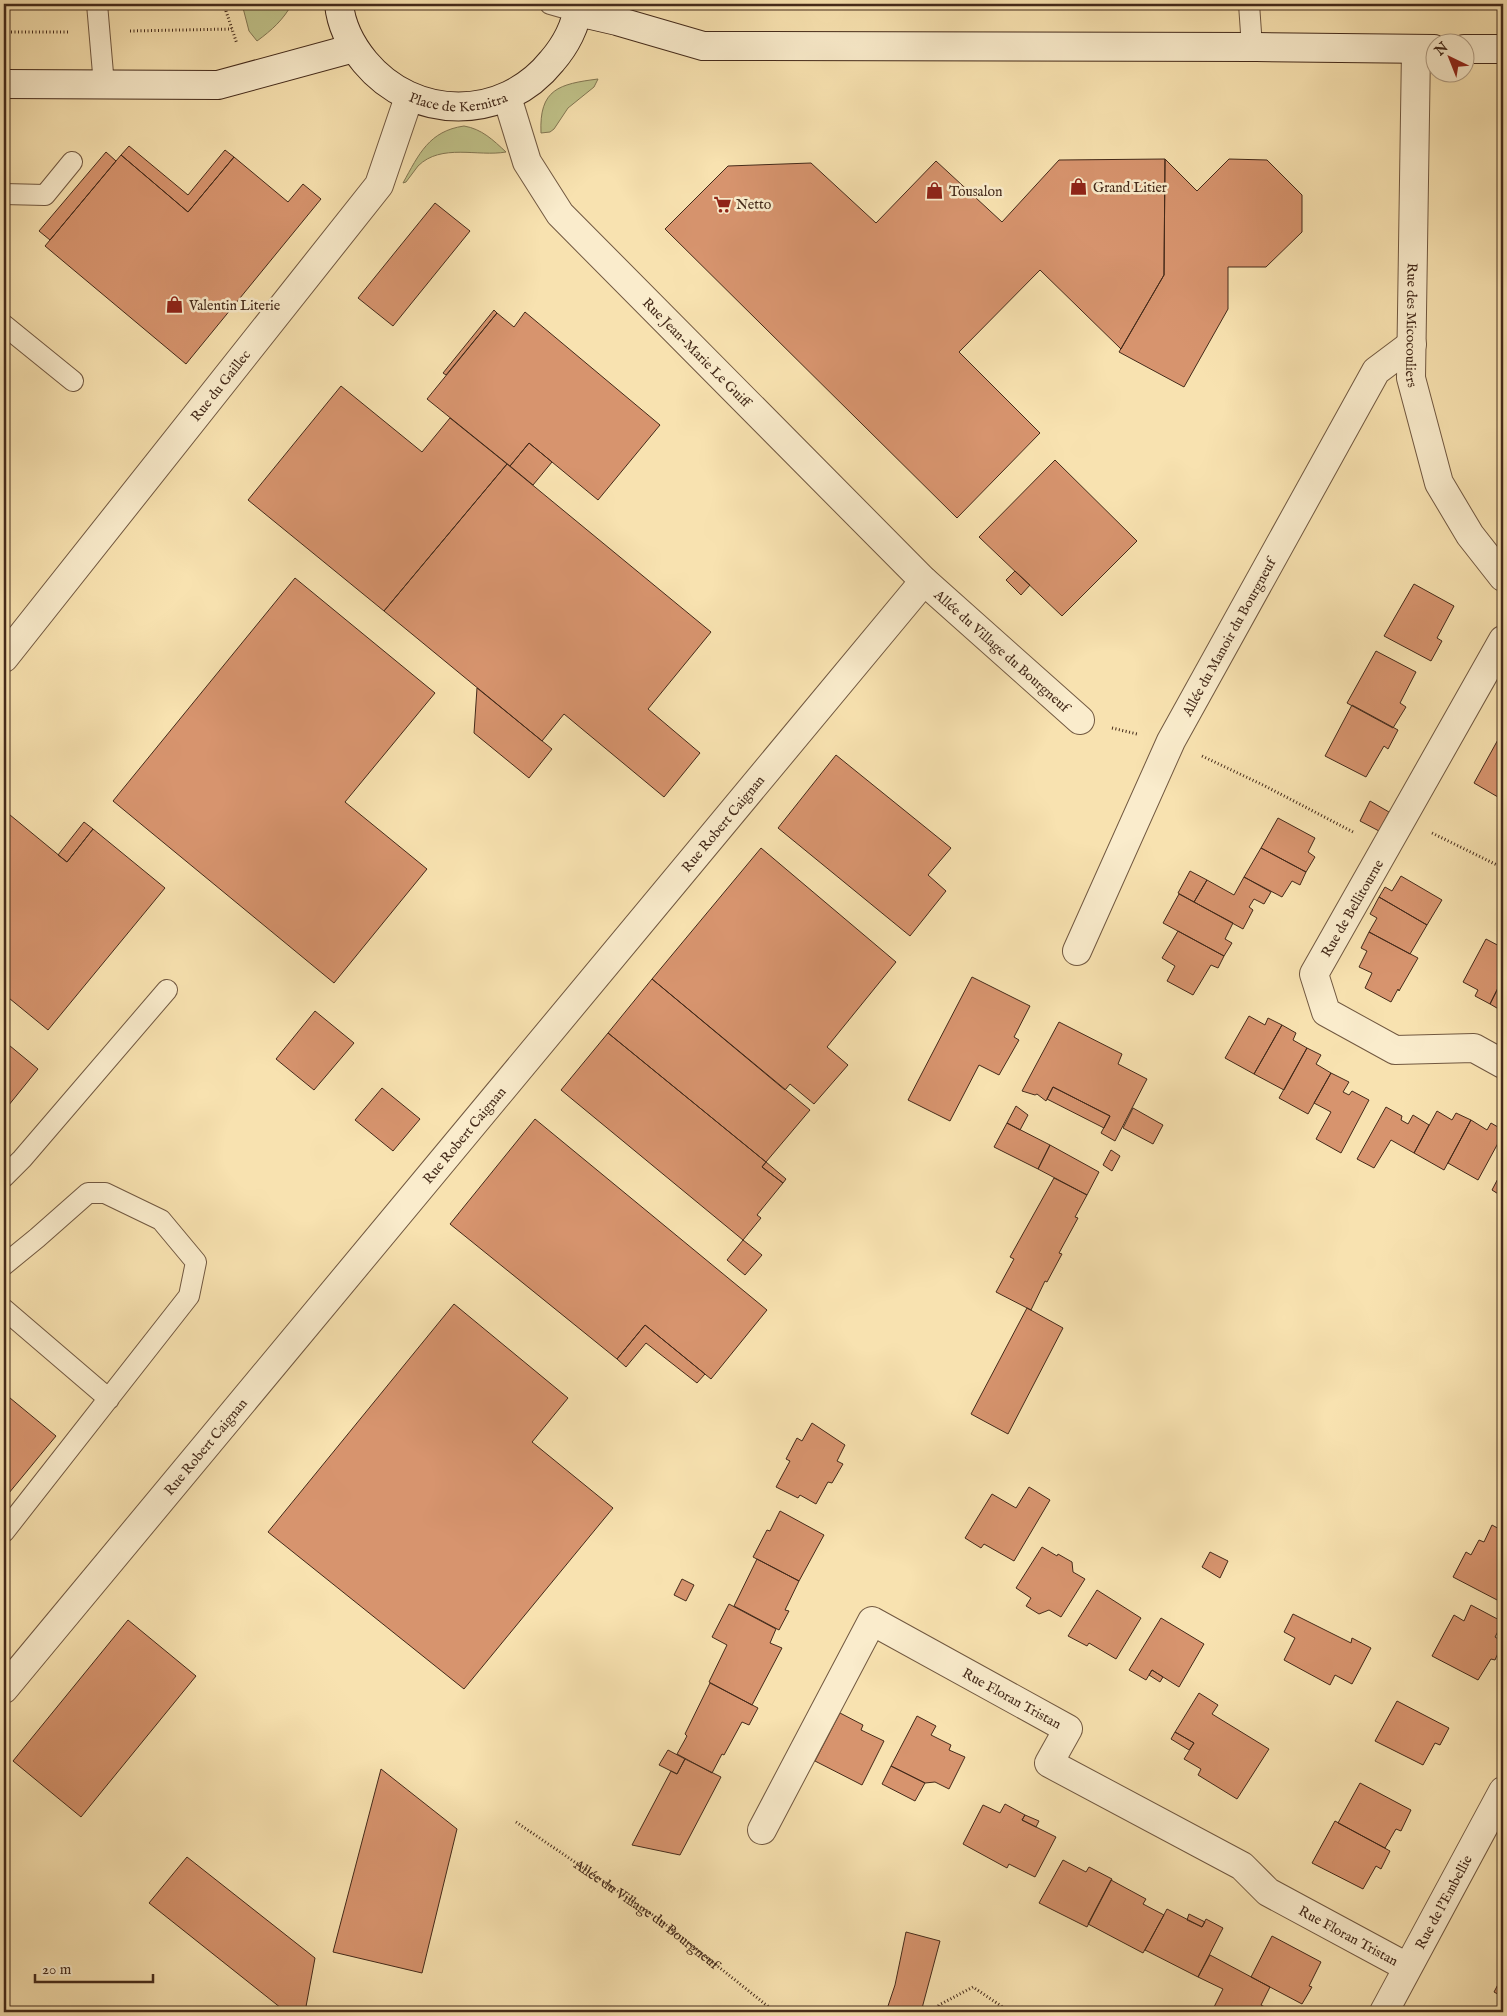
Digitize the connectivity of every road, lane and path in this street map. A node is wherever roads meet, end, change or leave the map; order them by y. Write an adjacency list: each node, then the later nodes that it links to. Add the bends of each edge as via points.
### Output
1 (97, 4): 15 (lane)
2 (227, 4): 13 (path, via 226,11)
3 (339, 4): 8 (street, Place de Kernitra, via 340,16)
4 (550, 4): 6 (lane)
5 (1249, 4): 7 (lane)
6 (578, 8): 7 (street, via 703,46); 17 (street, Place de Kernitra, via 564,47 546,70)
7 (1252, 47): 11 (street)
8 (354, 48): 13 (street); 16 (street, Place de Kernitra, via 377,77)
9 (1474, 49): 10 (street)
10 (1503, 49)
11 (1424, 50)
12 (1424, 73): 21 (street, Rue des Micocouliers)
13 (248, 77): 15 (street, via 218,85)
14 (4, 84): 15 (street)
15 (104, 84)
16 (409, 97): 17 (street, Place de Kernitra, via 441,106 475,107); 26 (street, Rue du Gaillec, via 379,185)
17 (508, 97): 24 (street, Rue Jean-Marie Le Guiff, via 527,162 560,214)
18 (72, 162): 19 (lane, via 45,196)
19 (4, 194)
20 (4, 325): 22 (lane)
21 (1412, 344): 23 (street, Rue des Micocouliers, via 1411,378 1439,483 1470,535); 28 (street, Allée du Manoir du Bourgneuf, via 1376,371)
22 (73, 381)
23 (1503, 576)
24 (924, 581): 27 (street, Allée du Village du Bourgneuf); 39 (street, Rue Robert Caignan)
25 (1503, 640): 29 (street, Rue de Bellitourne)
26 (4, 658)
27 (1080, 720): 28 (path)
28 (1171, 741): 29 (path); 31 (street, Allée du Manoir du Bourgneuf)
29 (1386, 849): 30 (path, via 1431,833); 33 (street, Rue de Bellitourne, via 1314,974 1326,1012 1395,1050 1474,1048)
30 (1503, 868)
31 (1077, 951)
32 (167, 990): 34 (lane)
33 (1503, 1064)
34 (4, 1177)
35 (4, 1264): 37 (lane, via 88,1193 105,1193 161,1220 196,1262 189,1296)
36 (4, 1309): 37 (lane)
37 (108, 1399): 38 (lane)
38 (4, 1532)
39 (4, 1689)
40 (1503, 1791): 43 (street, Rue de l'Embellie)
41 (516, 1822): 44 (path, Allée du Village du Bourgneuf, via 660,1920)
42 (762, 1830): 43 (street, Rue Floran Tristan, via 872,1621 1068,1729 1049,1763 1242,1866 1268,1892)
43 (1407, 1966): 47 (street, Rue de l'Embellie)
44 (775, 2012)
45 (935, 2012): 46 (path, via 940,2005 973,1987)
46 (1010, 2012)
47 (1384, 2012)

